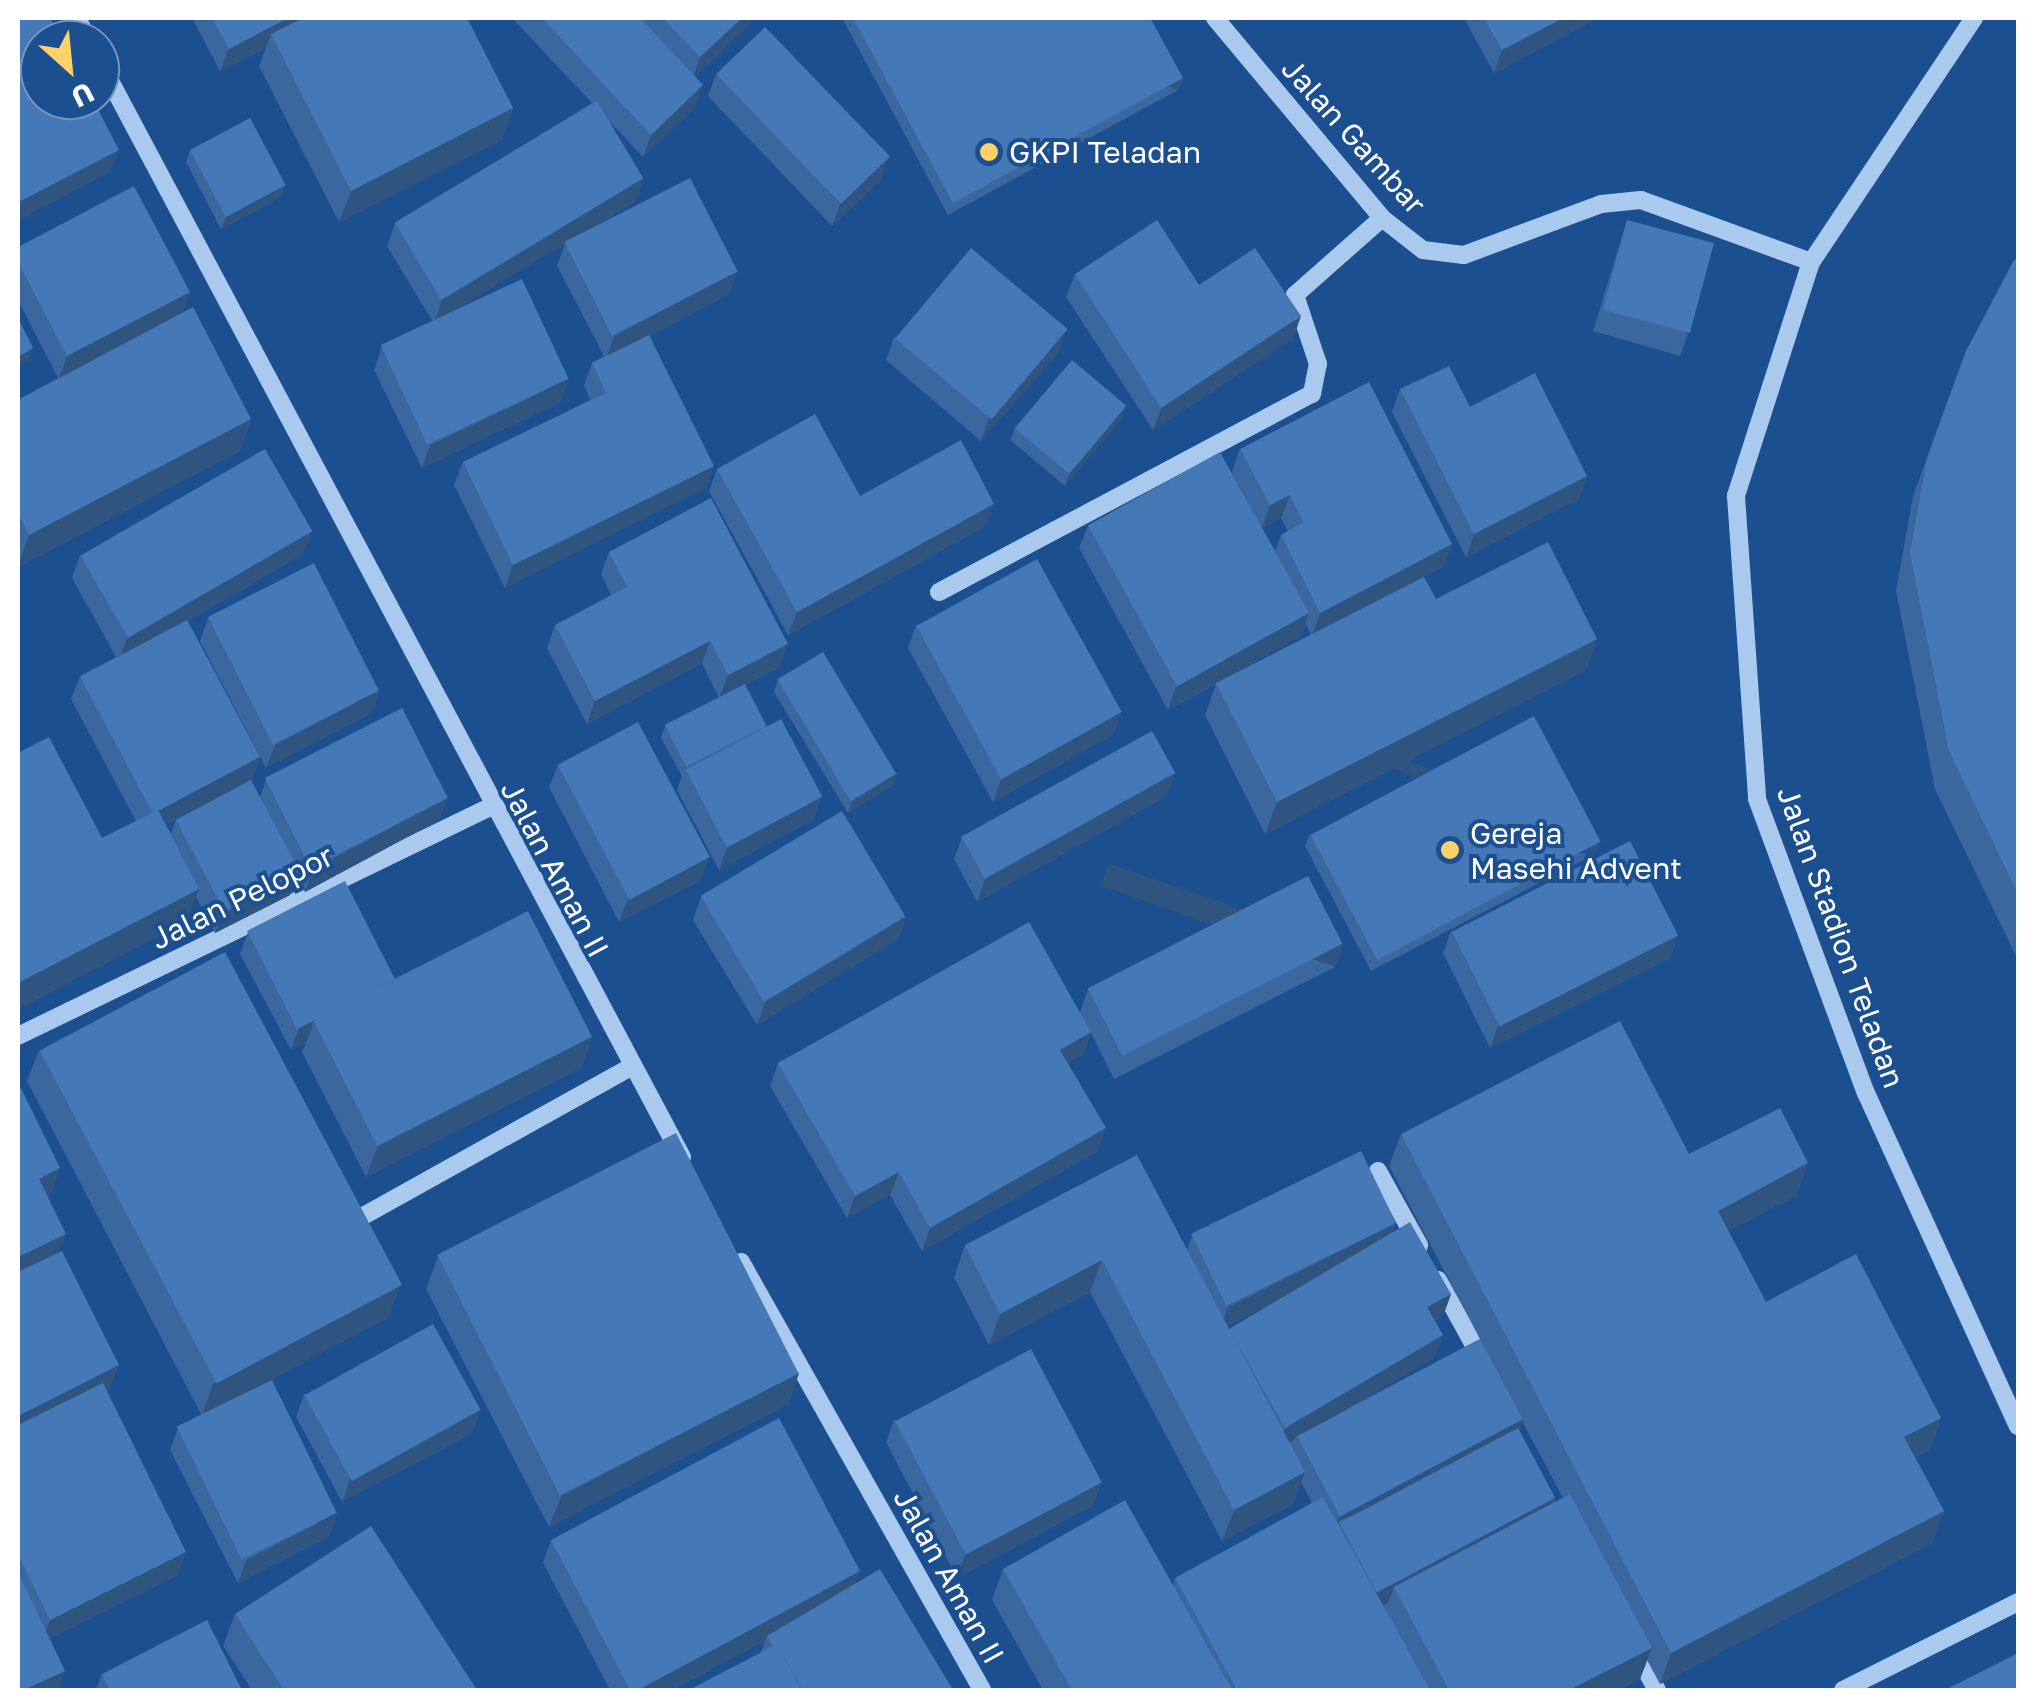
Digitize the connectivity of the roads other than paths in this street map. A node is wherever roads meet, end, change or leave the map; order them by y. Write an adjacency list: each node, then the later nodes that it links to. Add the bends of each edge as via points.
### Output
1 (1215, 18): 4 (street, Jalan Gambar)
2 (1974, 18): 5 (street, Jalan Stadion Teladan)
3 (120, 100): 7 (street, Jalan Aman II)
4 (1382, 218): 5 (street, Jalan Gambar, via 1443,256 1601,204 1641,200); 6 (street, via 1295,295 1318,364 1312,394)
5 (1811, 262): 15 (street, Jalan Stadion Teladan, via 1736,496 1757,799 1866,1093)
6 (939, 592)
7 (490, 807): 8 (street, Jalan Pelopor); 9 (street, Jalan Aman II)
8 (18, 1036)
9 (631, 1067): 10 (street, Jalan Aman II); 12 (street)
10 (690, 1171)
11 (1378, 1172): 14 (street)
12 (365, 1215)
13 (729, 1240): 18 (street, Jalan Aman II)
14 (1491, 1378)
15 (2018, 1426)
16 (2018, 1602): 20 (street)
17 (1622, 1628): 19 (street)
18 (982, 1690)
19 (1656, 1690)
20 (1843, 1690)

